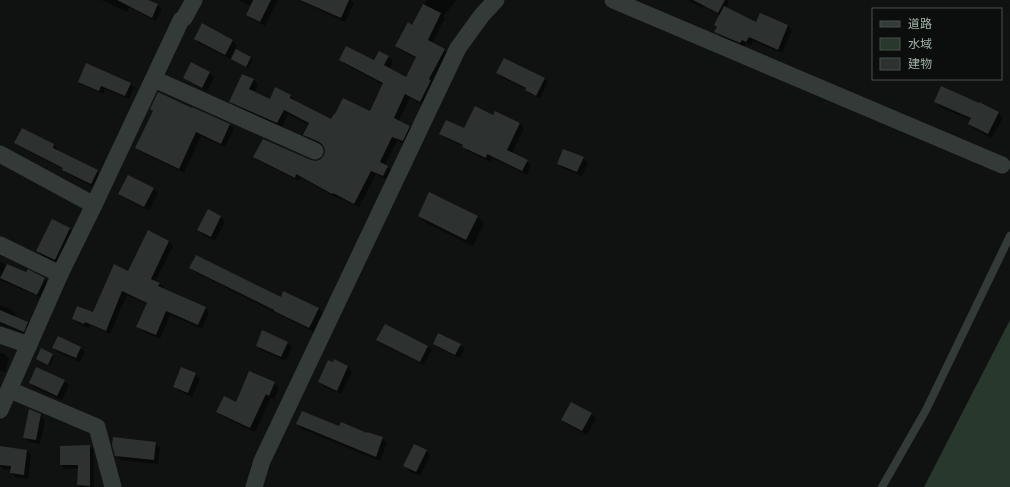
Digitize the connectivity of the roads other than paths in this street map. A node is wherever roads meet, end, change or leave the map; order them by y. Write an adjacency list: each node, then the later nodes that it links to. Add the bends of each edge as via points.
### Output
1 (194, 0): 4 (street, via 181,20)
2 (496, 0): 17 (street, via 458,48 262,461)
3 (613, 0): 7 (street)
4 (154, 79): 5 (street); 8 (street)
5 (315, 151)
6 (0, 154): 8 (street)
7 (1002, 165)
8 (94, 205): 11 (street)
9 (1010, 236): 18 (lane, via 926,410)
10 (0, 245): 11 (street)
11 (60, 274): 13 (street)
12 (0, 335): 13 (street)
13 (29, 345): 14 (street)
14 (10, 390): 15 (street); 16 (street, via 97,427)
15 (0, 410)
16 (113, 487)
17 (254, 487)
18 (882, 487)

